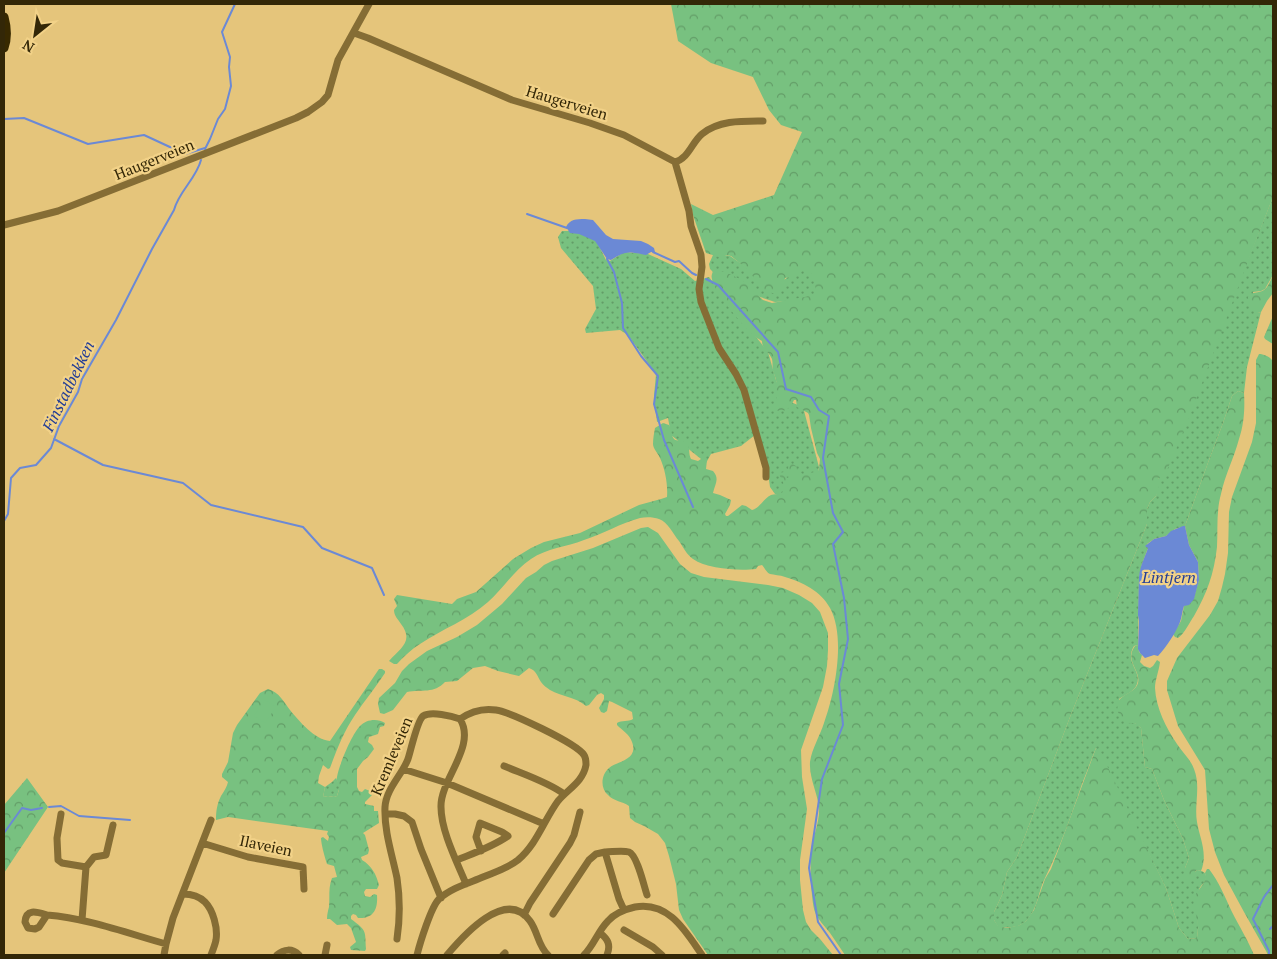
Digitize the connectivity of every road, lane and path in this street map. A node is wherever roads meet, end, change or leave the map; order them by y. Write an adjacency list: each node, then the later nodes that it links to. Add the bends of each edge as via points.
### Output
1 (369, 4): 3 (street, Haugerveien)
2 (4, 17): 4 (main road, via 7,27)
3 (354, 33): 6 (street, Haugerveien, via 512,100 624,135); 7 (street, Haugerveien, via 338,60 328,95 308,112 58,211)
4 (4, 48)
5 (763, 120): 6 (street, via 738,121 714,127 702,134 684,157)
6 (675, 162): 8 (street, via 702,255 701,302 719,348 744,390)
7 (4, 225)
8 (766, 477)
9 (460, 720): 11 (street, Kremleveien, via 432,714 422,717); 12 (street, via 463,744); 13 (street, via 480,711 500,711 575,747 584,754 586,766 577,782)
10 (504, 766): 13 (street)
11 (403, 769): 12 (street); 16 (street, Kremleveien, via 385,801)
12 (447, 783): 18 (street); 23 (street, via 441,801 442,815)
13 (564, 794): 18 (street)
14 (580, 812): 33 (street, via 570,843)
15 (60, 814): 24 (street, via 58,860)
16 (385, 814): 29 (street, Kremleveien, via 404,816 412,822); 37 (street, Kremleveien, via 399,893)
17 (211, 820): 20 (street)
18 (544, 824): 25 (street, via 532,845 518,860)
19 (114, 825): 24 (street, via 106,855 94,858)
20 (202, 843): 26 (street, Ilaveien, via 248,857 302,867); 27 (street)
21 (480, 851): 21 (street, via 492,846 508,836 480,823 476,837); 23 (street)
22 (605, 852): 28 (street, via 631,853); 30 (street); 31 (street, via 589,860)
23 (457, 860): 25 (street)
24 (86, 867): 34 (street)
25 (466, 884): 29 (street)
26 (304, 889)
27 (183, 894): 38 (street); 41 (street, via 191,894 206,902 213,916 217,938)
28 (647, 895)
29 (441, 898): 45 (street, via 431,914)
30 (624, 910): 36 (street, via 609,919); 51 (street, via 646,906 665,912 680,924)
31 (553, 914)
32 (47, 915): 34 (street)
33 (524, 915): 46 (street, via 507,909 494,913 472,929); 47 (street, via 532,923)
34 (82, 920): 38 (street)
35 (624, 930): 50 (street)
36 (600, 933): 48 (street); 49 (street, via 609,944)
37 (397, 938)
38 (166, 944): 40 (street)
39 (327, 945): 44 (street)
40 (164, 955)
41 (211, 955)
42 (277, 955): 43 (street, via 287,950)
43 (299, 955)
44 (325, 955)
45 (417, 955)
46 (447, 955)
47 (548, 955)
48 (584, 955)
49 (607, 955)
50 (662, 955)
51 (702, 955)

